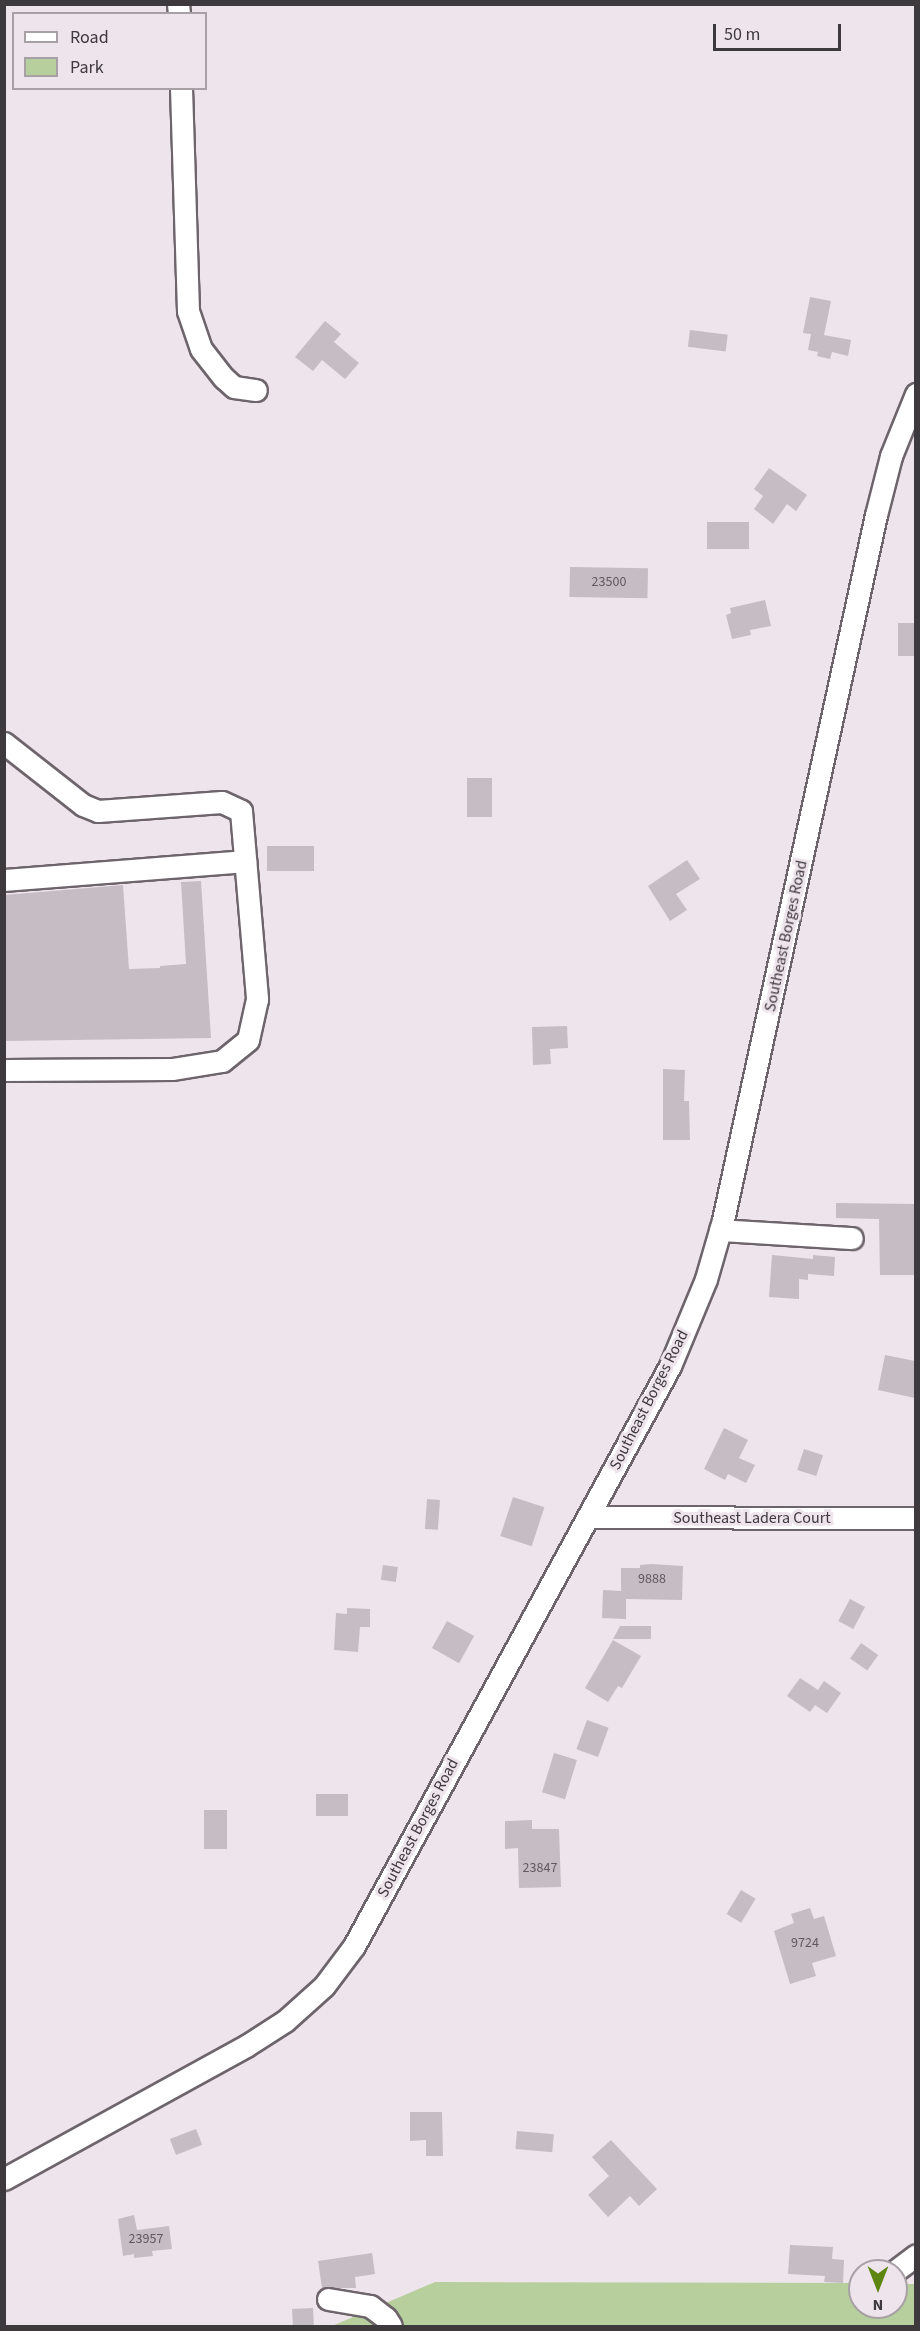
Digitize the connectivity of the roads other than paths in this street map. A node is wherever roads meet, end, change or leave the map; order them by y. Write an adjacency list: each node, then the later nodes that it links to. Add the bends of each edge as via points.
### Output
1 (181, 90): 2 (street, via 188,311 201,349 224,378 234,387)
2 (256, 390)
3 (915, 394): 8 (street, Southeast Borges Road, via 891,456 876,515)
4 (4, 743): 5 (street, via 83,805 98,811 222,802 241,811)
5 (245, 861): 6 (street); 7 (street, via 257,999 248,1041 222,1061 172,1069)
6 (4, 880)
7 (4, 1070)
8 (720, 1230): 9 (street); 10 (street, Southeast Borges Road, via 686,1331)
9 (852, 1238)
10 (588, 1517): 11 (street, Southeast Ladera Court); 12 (street, Southeast Borges Road, via 354,1946 324,1986 285,2021 246,2046)
11 (915, 1518)
12 (4, 2179)
13 (328, 2299): 14 (street, via 370,2306)
14 (391, 2326)

